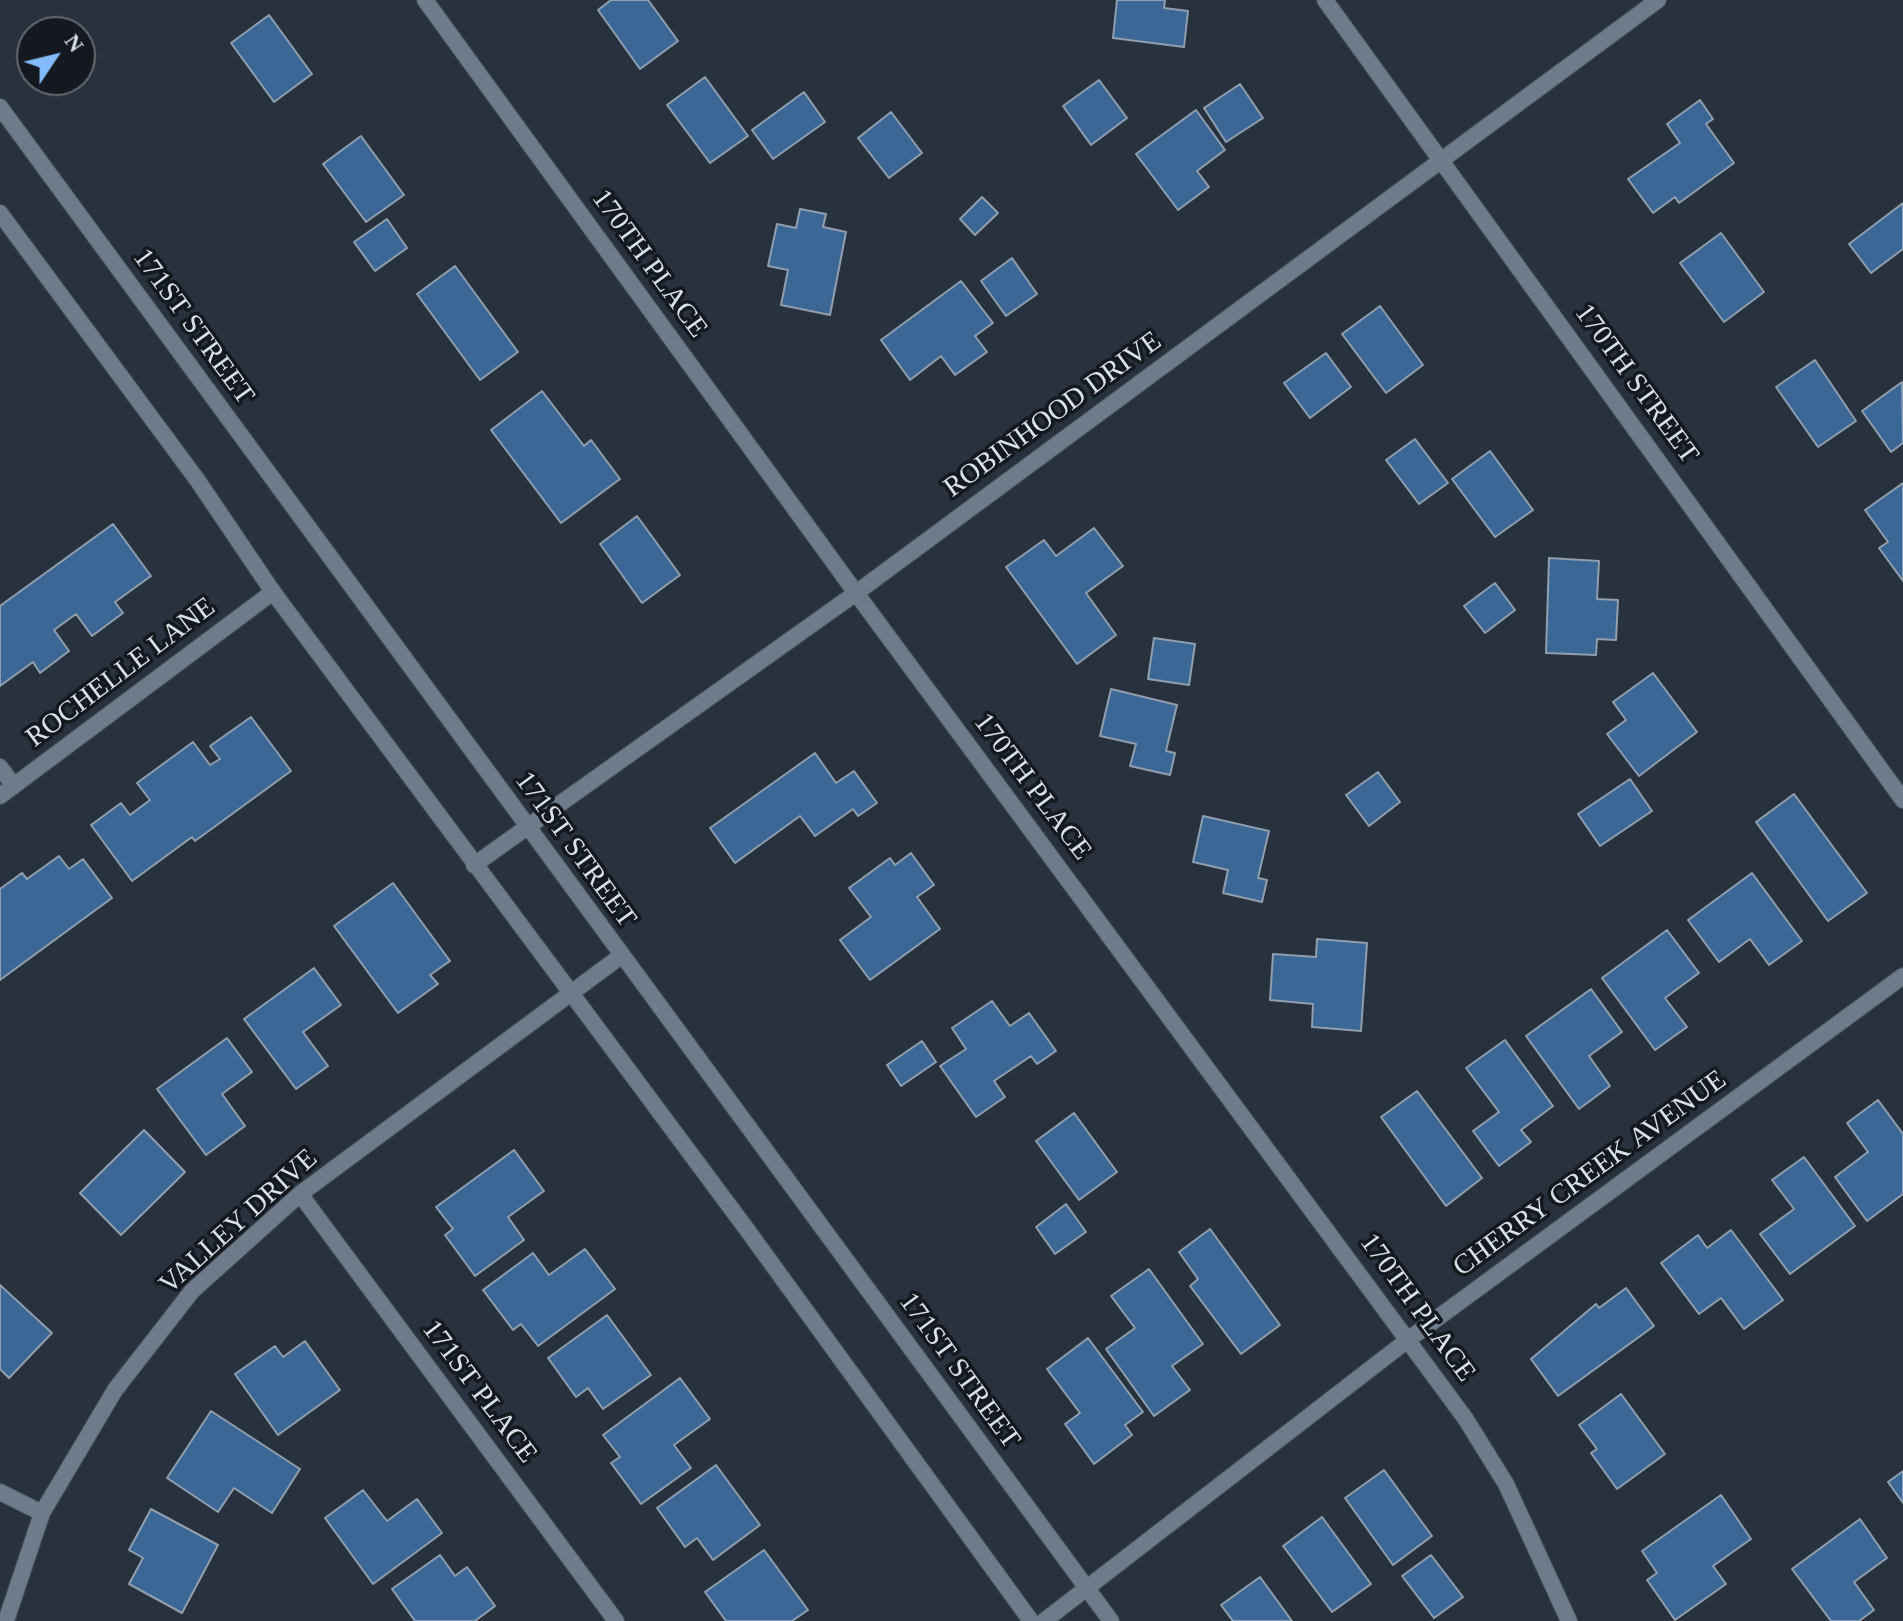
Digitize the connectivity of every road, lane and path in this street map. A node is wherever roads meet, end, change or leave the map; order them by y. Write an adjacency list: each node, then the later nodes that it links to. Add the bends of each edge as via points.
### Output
1 (425, 0): 8 (street, 170TH PLACE)
2 (1325, 0): 5 (street, 170TH STREET)
3 (1658, 0): 5 (street, ROBINHOOD DRIVE)
4 (0, 107): 13 (street, 171ST STREET)
5 (1442, 159): 8 (street, ROBINHOOD DRIVE); 12 (street, 170TH STREET)
6 (0, 213): 7 (street, via 198,481)
7 (273, 592): 10 (street, ROCHELLE LANE); 14 (street)
8 (856, 593): 13 (street, ROBINHOOD DRIVE); 19 (street, 170TH PLACE)
9 (0, 767): 10 (street)
10 (14, 786): 11 (street, ROCHELLE LANE)
11 (0, 796)
12 (1903, 800)
13 (526, 827): 14 (street, ROBINHOOD DRIVE); 15 (street, 171ST STREET)
14 (474, 865): 17 (street)
15 (621, 956): 17 (street, VALLEY DRIVE); 22 (street, 171ST STREET)
16 (1903, 976): 19 (street, CHERRY CREEK AVENUE)
17 (571, 995): 18 (street, VALLEY DRIVE); 25 (street)
18 (300, 1194): 21 (street, VALLEY DRIVE, via 192,1291 115,1390); 24 (street, 171ST PLACE)
19 (1409, 1339): 22 (street, CHERRY CREEK AVENUE); 28 (street, 170TH PLACE, via 1506,1484)
20 (0, 1492): 21 (street)
21 (42, 1513): 23 (street, VALLEY DRIVE)
22 (1087, 1588): 26 (street, CHERRY CREEK AVENUE); 27 (street, 171ST STREET)
23 (6, 1621)
24 (616, 1621)
25 (1031, 1621)
26 (1044, 1621)
27 (1111, 1621)
28 (1569, 1621)

